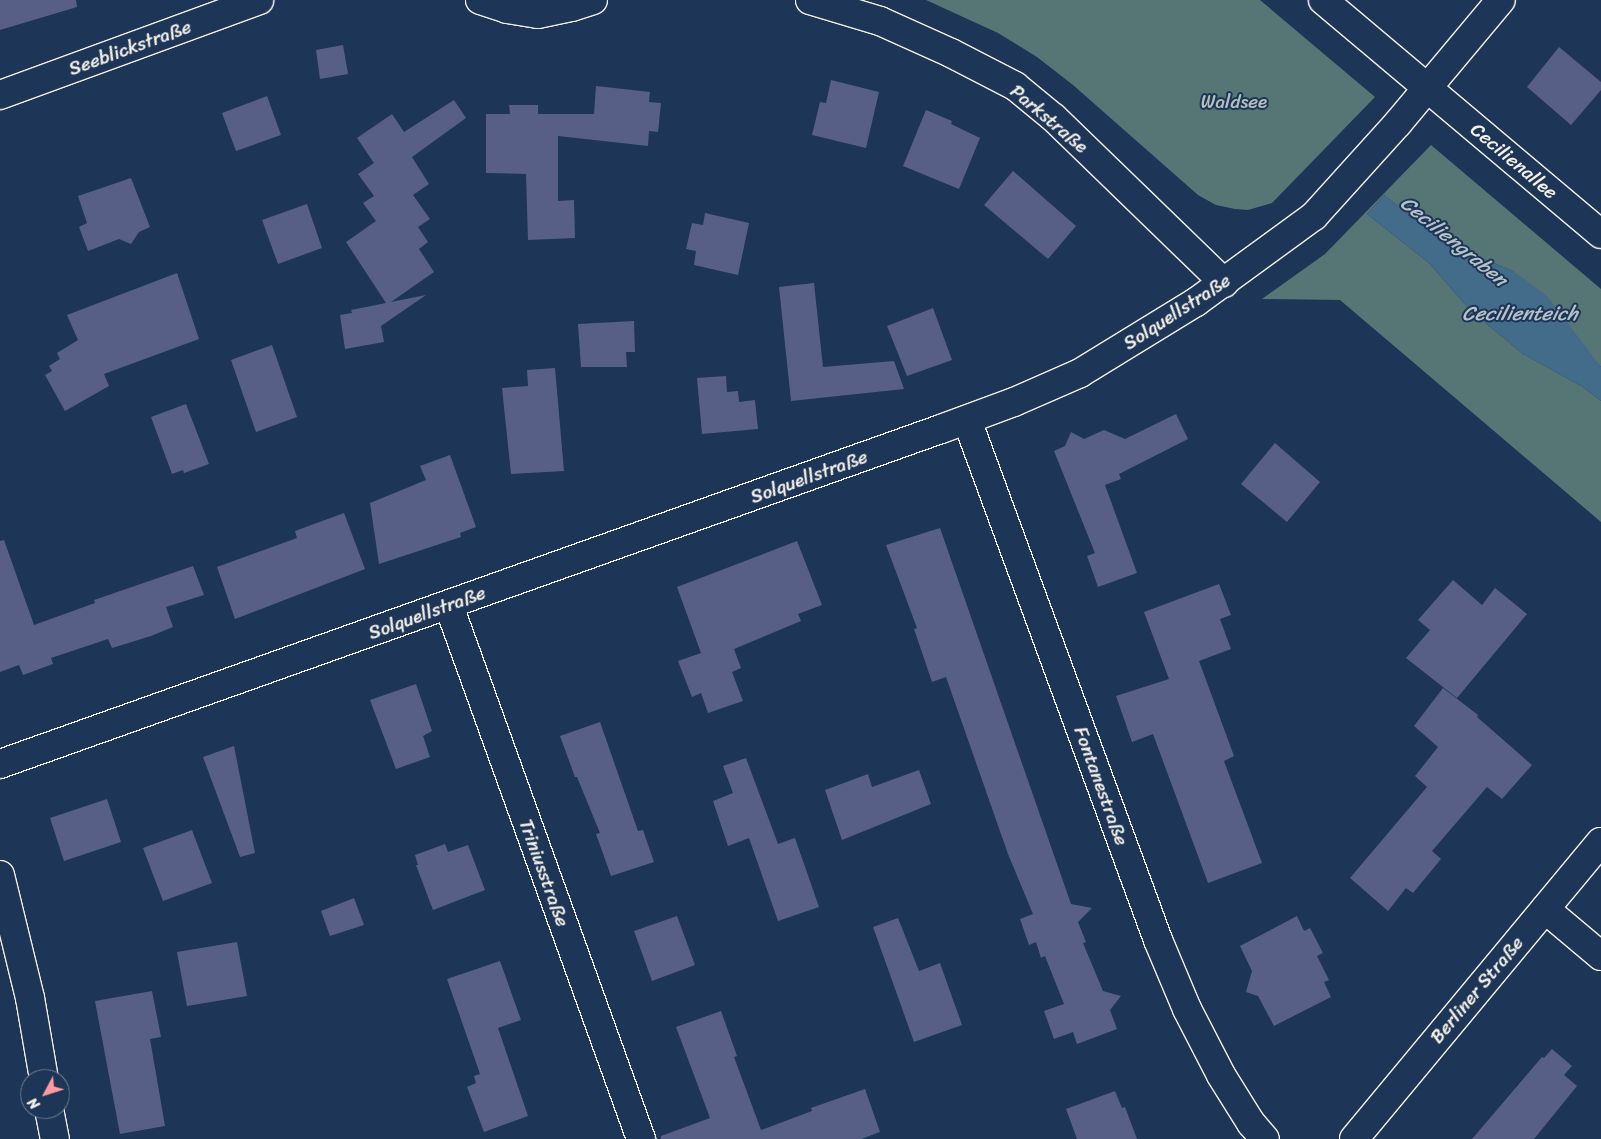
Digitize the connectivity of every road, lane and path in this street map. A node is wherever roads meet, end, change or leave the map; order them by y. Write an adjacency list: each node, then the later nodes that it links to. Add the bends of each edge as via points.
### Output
1 (259, 0): 8 (street, Seeblickstraße)
2 (480, 0): 3 (street, via 538,14)
3 (593, 0)
4 (810, 0): 10 (street, Parkstraße, via 880,20 1015,86 1054,118)
5 (1324, 0): 7 (street, Cecilienallee)
6 (1501, 0): 7 (street, Solquellstraße)
7 (1427, 88): 9 (street, Cecilienallee); 10 (street, Solquellstraße, via 1314,216)
8 (0, 95)
9 (1601, 234)
10 (1224, 282): 11 (street, Solquellstraße, via 1149,332 1080,372)
11 (967, 420): 12 (street, Solquellstraße); 22 (street, Fontanestraße, via 1158,940 1187,1009 1221,1075)
12 (449, 606): 13 (street, Solquellstraße); 21 (street, Triniusstraße)
13 (0, 764)
14 (1601, 842): 16 (street, Berliner Straße)
15 (0, 875): 18 (street, via 30,998)
16 (1545, 909): 17 (street); 23 (street, Berliner Straße)
17 (1601, 956)
18 (42, 1069)
19 (51, 1119): 20 (street)
20 (54, 1139)
21 (641, 1139)
22 (1265, 1139)
23 (1354, 1139)

